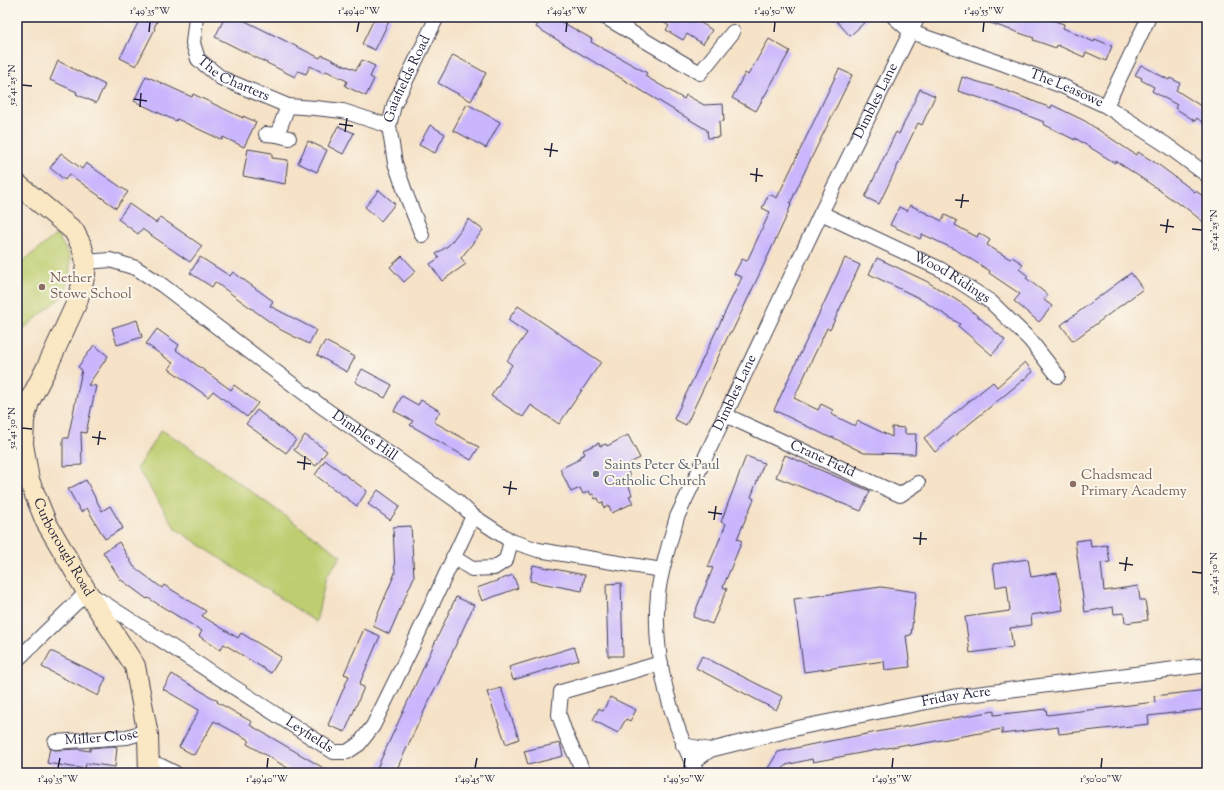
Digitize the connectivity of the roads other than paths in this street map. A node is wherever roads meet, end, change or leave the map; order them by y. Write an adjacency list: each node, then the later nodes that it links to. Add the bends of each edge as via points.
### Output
1 (196, 17): 9 (street, The Charters, via 193,43 198,59 221,78)
2 (437, 17): 11 (street, Gaiafields Road, via 394,105)
3 (605, 17): 7 (street, via 700,73)
4 (894, 17): 8 (street)
5 (918, 17): 8 (street, Dimbles Lane)
6 (1149, 17): 10 (street)
7 (733, 32)
8 (911, 32): 10 (street, The Leasowe, via 1062,86); 15 (street, Dimbles Lane)
9 (288, 106): 11 (street, The Charters, via 343,111); 12 (street, The Charters)
10 (1106, 106): 13 (street, The Leasowe)
11 (389, 126): 16 (street, Gaiafields Road, via 395,163)
12 (277, 136)
13 (1207, 175)
14 (17, 184): 17 (street, Curborough Road, via 74,231)
15 (821, 213): 18 (street, Wood Ridings, via 940,268 991,302 1030,340); 19 (street, Dimbles Lane)
16 (422, 235)
17 (86, 262): 21 (street, Dimbles Hill, via 110,260 143,272); 25 (street, Curborough Road, via 77,302 29,402 24,420 23,444 29,480 37,502)
18 (1058, 376)
19 (725, 415): 20 (street, Crane Field, via 900,495); 24 (street, Dimbles Lane, via 677,517)
20 (918, 483)
21 (473, 516): 22 (street, Dimbles Hill); 23 (street, Leyfields)
22 (511, 541): 23 (street, via 506,560 494,568 472,569); 24 (street, Dimbles Hill, via 538,550)
23 (453, 557): 25 (street, Leyfields, via 373,726 359,744 347,752 334,752)
24 (662, 570): 27 (street, Dimbles Lane, via 657,615)
25 (87, 592): 26 (street); 29 (street, Curborough Road, via 135,666)
26 (17, 660)
27 (661, 663): 31 (street, Dimbles Lane); 36 (street, via 560,692 559,715)
28 (1207, 665): 32 (street, Friday Acre, via 952,697 802,727)
29 (147, 731): 30 (street, Miller Close, via 127,737); 33 (street, Curborough Road)
30 (55, 742)
31 (683, 745): 32 (street, Friday Acre); 34 (street, Dimbles Lane)
32 (710, 750): 34 (street, Friday Acre)
33 (149, 768): 35 (street, via 160,766)
34 (695, 768)
35 (174, 773)
36 (584, 773)

